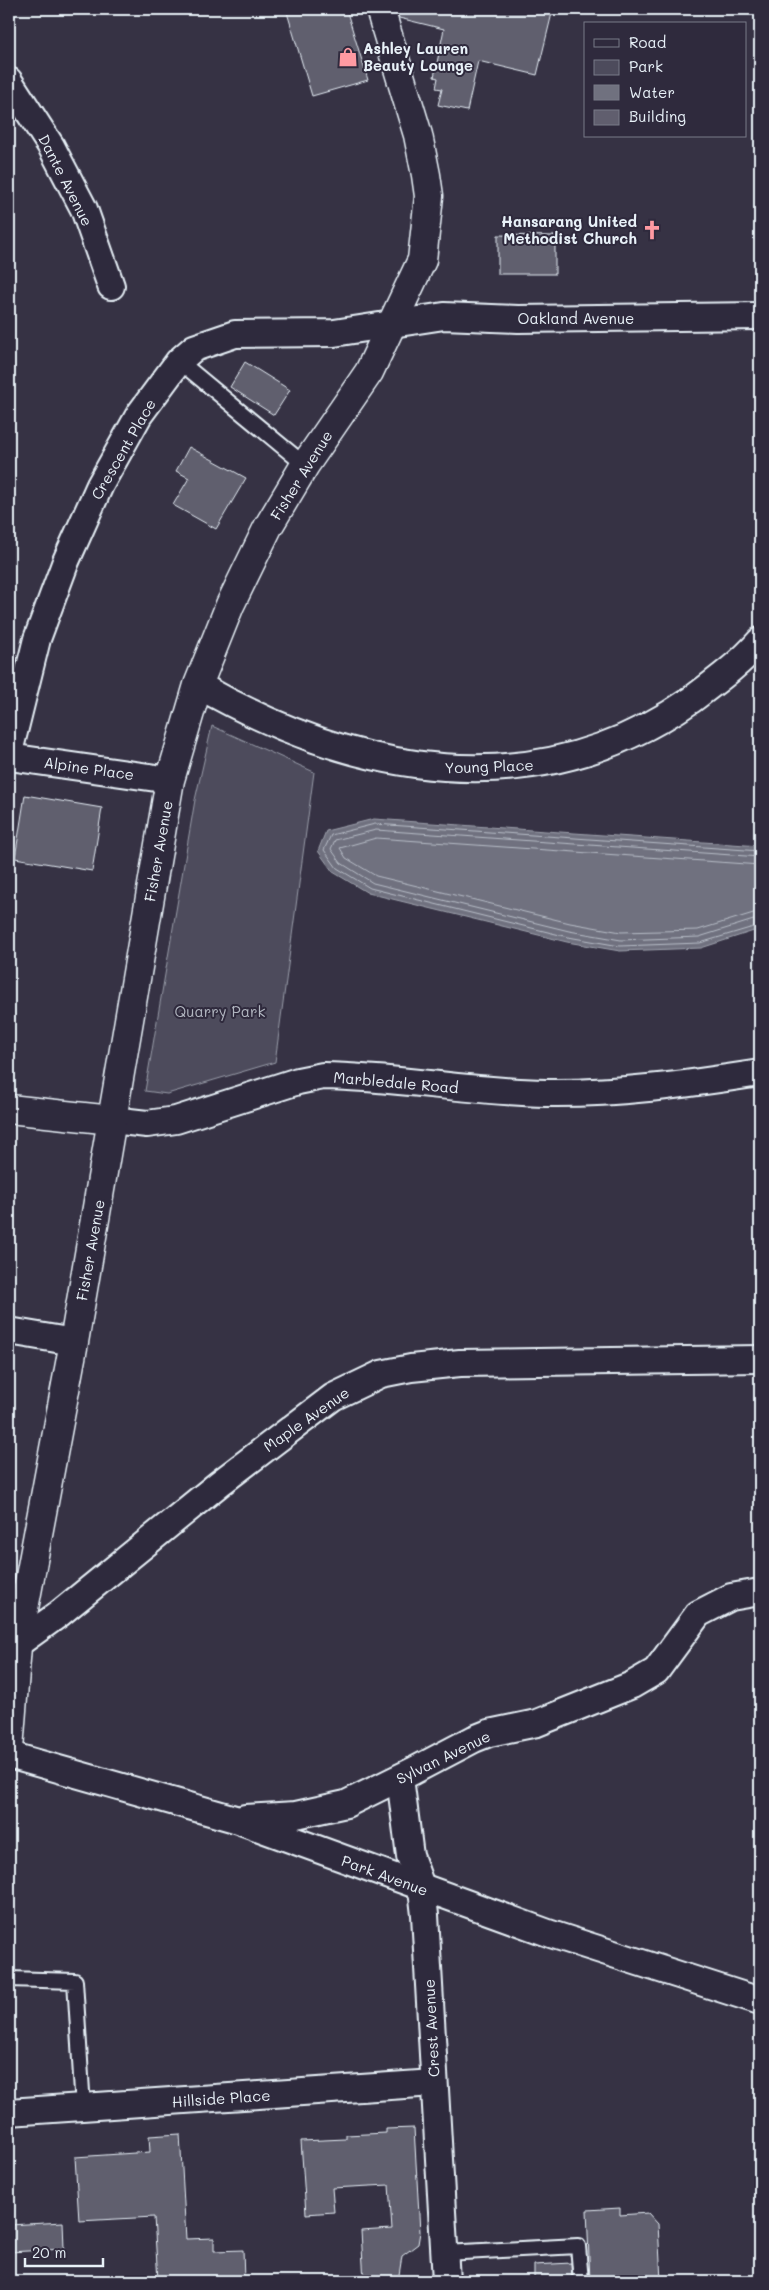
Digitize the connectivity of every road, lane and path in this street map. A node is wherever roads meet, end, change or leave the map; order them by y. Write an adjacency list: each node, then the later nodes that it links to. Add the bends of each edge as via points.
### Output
1 (380, 9): 5 (street, Fisher Avenue, via 418,135 429,196 422,260)
2 (9, 81): 3 (street, Dante Avenue, via 51,146 84,208)
3 (111, 286)
4 (760, 316): 5 (street, Oakland Avenue, via 518,319 444,316)
5 (392, 324): 6 (street, Crescent Place, via 334,333 235,334 194,348); 7 (street, Fisher Avenue, via 369,372)
6 (179, 361): 7 (lane); 10 (street, Crescent Place, via 139,415 100,486 66,561 37,639)
7 (306, 465): 9 (street, Fisher Avenue, via 268,527 230,605)
8 (760, 641): 9 (street, Young Place, via 714,683 671,713 626,737 533,766 449,769 392,762 314,738 234,706)
9 (198, 685): 12 (street, Fisher Avenue)
10 (9, 752)
11 (9, 757): 12 (street, Alpine Place)
12 (170, 780): 15 (street, Fisher Avenue)
13 (760, 1073): 15 (street, Marbledale Road, via 588,1093 544,1093 323,1076 176,1120 147,1124)
14 (9, 1109): 15 (street, Marbledale Road)
15 (112, 1120): 17 (street, Fisher Avenue)
16 (9, 1331): 17 (street)
17 (74, 1342): 20 (street, Fisher Avenue)
18 (760, 1359): 20 (street, Maple Avenue, via 460,1363 381,1374 352,1386 305,1417)
19 (760, 1592): 23 (street, Sylvan Avenue, via 731,1597 698,1614 656,1671 632,1686 537,1723 481,1736)
20 (13, 1648): 21 (street, Fisher Avenue)
21 (9, 1749)
22 (9, 1755): 24 (street, Park Avenue)
23 (400, 1778): 24 (street, Sylvan Avenue, via 346,1804 296,1815); 25 (street, Crest Avenue, via 410,1856)
24 (235, 1819): 25 (street, Park Avenue)
25 (422, 1889): 27 (street, Park Avenue); 28 (street, Crest Avenue)
26 (9, 1979): 29 (lane, via 75,1980)
27 (760, 2002)
28 (434, 2084): 29 (street, Hillside Place); 31 (street, Crest Avenue)
29 (83, 2108): 30 (street, Hillside Place)
30 (9, 2112)
31 (444, 2253): 32 (street, Crest Avenue); 33 (lane, via 578,2246)
32 (446, 2281)
33 (580, 2281)

